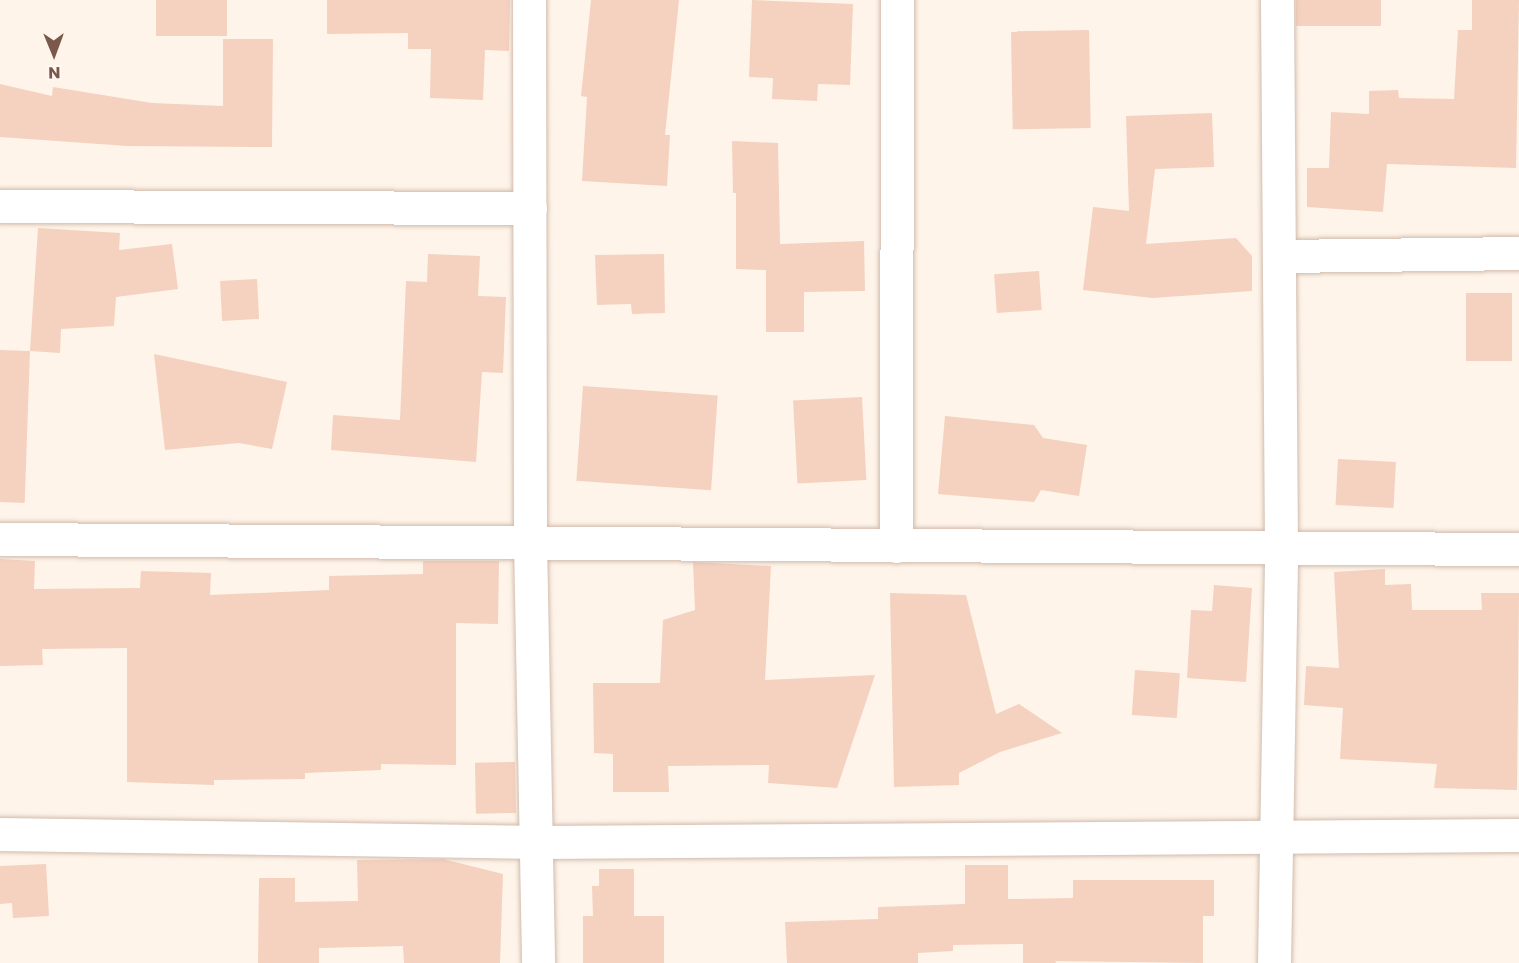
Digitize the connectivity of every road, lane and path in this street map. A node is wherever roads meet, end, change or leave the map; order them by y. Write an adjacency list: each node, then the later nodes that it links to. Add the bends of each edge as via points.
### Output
1 (529, 0): 5 (street)
2 (897, 0): 10 (street)
3 (1277, 0): 7 (street)
4 (0, 206): 5 (street)
5 (530, 208): 9 (street)
6 (1519, 253): 7 (street)
7 (1279, 256): 11 (street)
8 (0, 539): 9 (street)
9 (530, 541): 10 (street); 16 (street)
10 (896, 546): 11 (street)
11 (1281, 548): 12 (street); 14 (street)
12 (1519, 549)
13 (0, 834): 16 (street)
14 (1276, 835): 15 (street); 16 (street); 18 (street)
15 (1519, 835)
16 (537, 842): 17 (street)
17 (538, 963)
18 (1274, 963)

